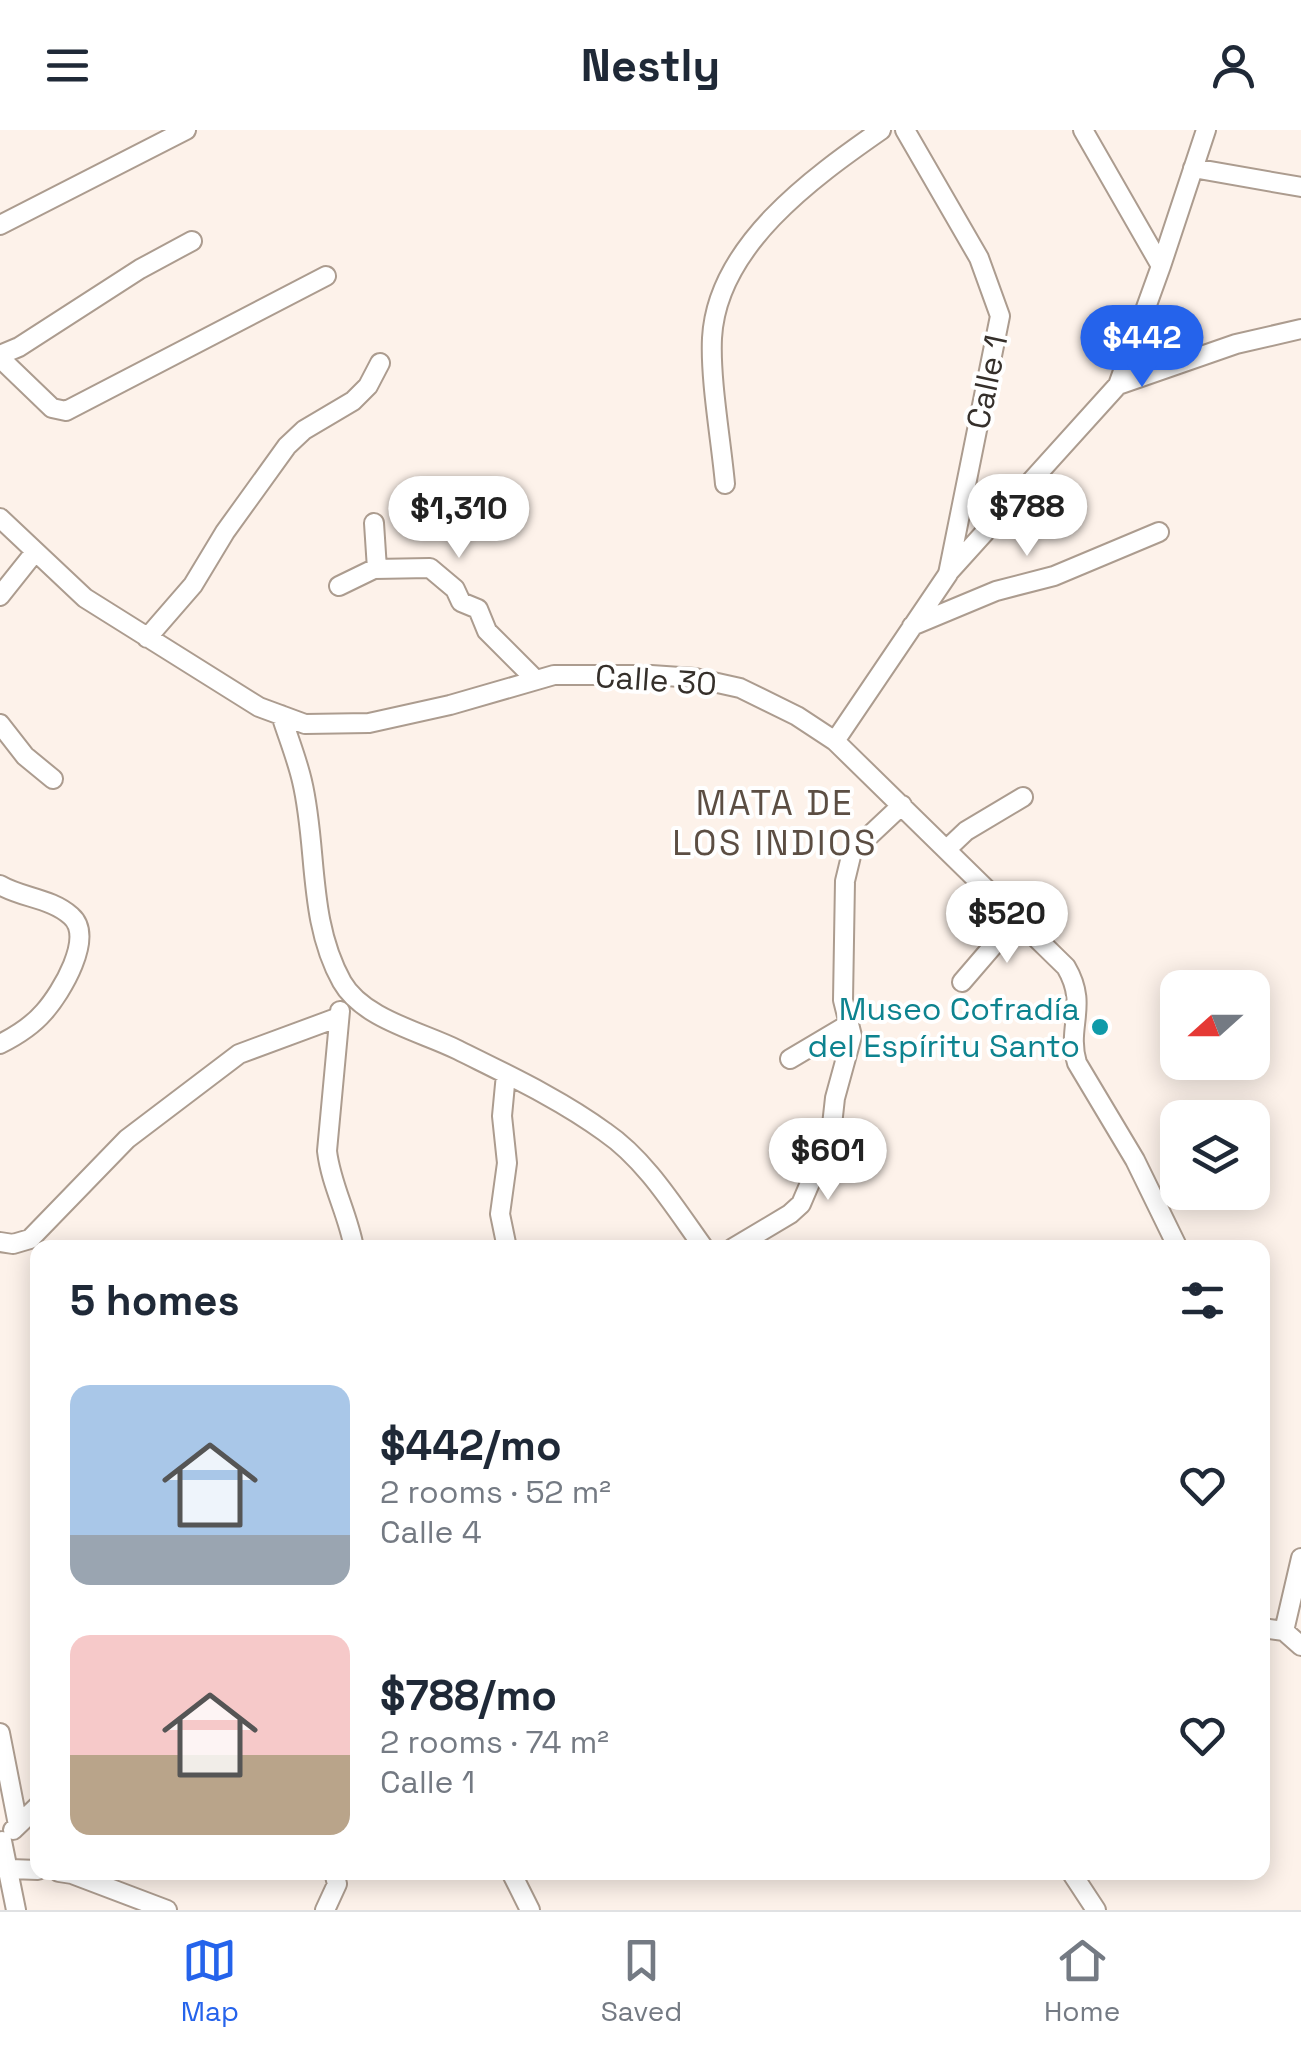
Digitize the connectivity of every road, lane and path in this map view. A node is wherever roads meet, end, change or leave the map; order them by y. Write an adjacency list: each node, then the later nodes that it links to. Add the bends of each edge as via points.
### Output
1 (186, 130): 8 (street)
2 (881, 130): 16 (street, via 806,184 728,273 712,342)
3 (905, 130): 22 (street, Calle 1, via 979,258 1000,316)
4 (1083, 130): 10 (street)
5 (1206, 130): 6 (street)
6 (1194, 168): 7 (street); 10 (street)
7 (1301, 187)
8 (0, 225)
9 (192, 241): 13 (street)
10 (1162, 266): 15 (street)
11 (326, 276): 13 (street, via 66,411 52,408)
12 (1301, 329): 15 (street)
13 (0, 356)
14 (380, 363): 26 (street, via 353,400 288,446 193,585)
15 (1118, 385): 22 (street)
16 (725, 484)
17 (374, 523): 21 (street)
18 (4, 526): 20 (street, Calle 30)
19 (1159, 532): 25 (street)
20 (35, 552): 24 (street); 26 (street, Calle 30, via 85,598)
21 (377, 569): 23 (street); 27 (street, via 430,568 462,602 478,609 487,632)
22 (948, 574): 25 (street, Calle 1)
23 (339, 586)
24 (0, 596)
25 (912, 626): 30 (street, Calle 1)
26 (147, 638): 28 (street, Calle 30)
27 (534, 679): 28 (street, Calle 30, via 369,723 306,724); 30 (street, Calle 30, via 694,678 740,688)
28 (281, 715): 38 (street, via 302,781 318,916)
29 (0, 724): 31 (street)
30 (835, 741): 33 (street, Calle 30)
31 (53, 779)
32 (1023, 797): 34 (street)
33 (902, 805): 34 (street, Calle 30); 40 (street, via 852,852 845,880 843,1000)
34 (946, 849): 36 (street, Calle 30)
35 (0, 885): 41 (street, via 72,916 82,939 44,1012)
36 (1016, 918): 37 (street); 48 (street, Calle 30, via 1074,981 1077,1063)
37 (962, 982)
38 (344, 986): 39 (street); 43 (street, via 368,1008)
39 (340, 1017): 44 (street, via 327,1152); 49 (street, via 239,1054 128,1139 30,1238)
40 (849, 1024): 42 (street); 47 (street, via 831,1134 801,1204)
41 (0, 1044)
42 (790, 1060)
43 (506, 1074): 45 (street, via 500,1214); 46 (street, via 610,1134)
44 (352, 1240)
45 (505, 1240)
46 (698, 1240)
47 (746, 1240)
48 (1174, 1240)
49 (0, 1242)
50 (1301, 1558): 52 (street)
51 (1270, 1629): 52 (street)
52 (1284, 1631): 53 (street)
53 (1301, 1646)
54 (0, 1733): 56 (street)
55 (30, 1814): 56 (street)
56 (18, 1825): 57 (street)
57 (1, 1842): 58 (street)
58 (10, 1869): 59 (street); 64 (street)
59 (30, 1870)
60 (88, 1880): 65 (street)
61 (336, 1880): 66 (street)
62 (515, 1880): 67 (street)
63 (1076, 1880): 68 (street)
64 (16, 1910)
65 (166, 1910)
66 (325, 1910)
67 (530, 1910)
68 (1096, 1910)

